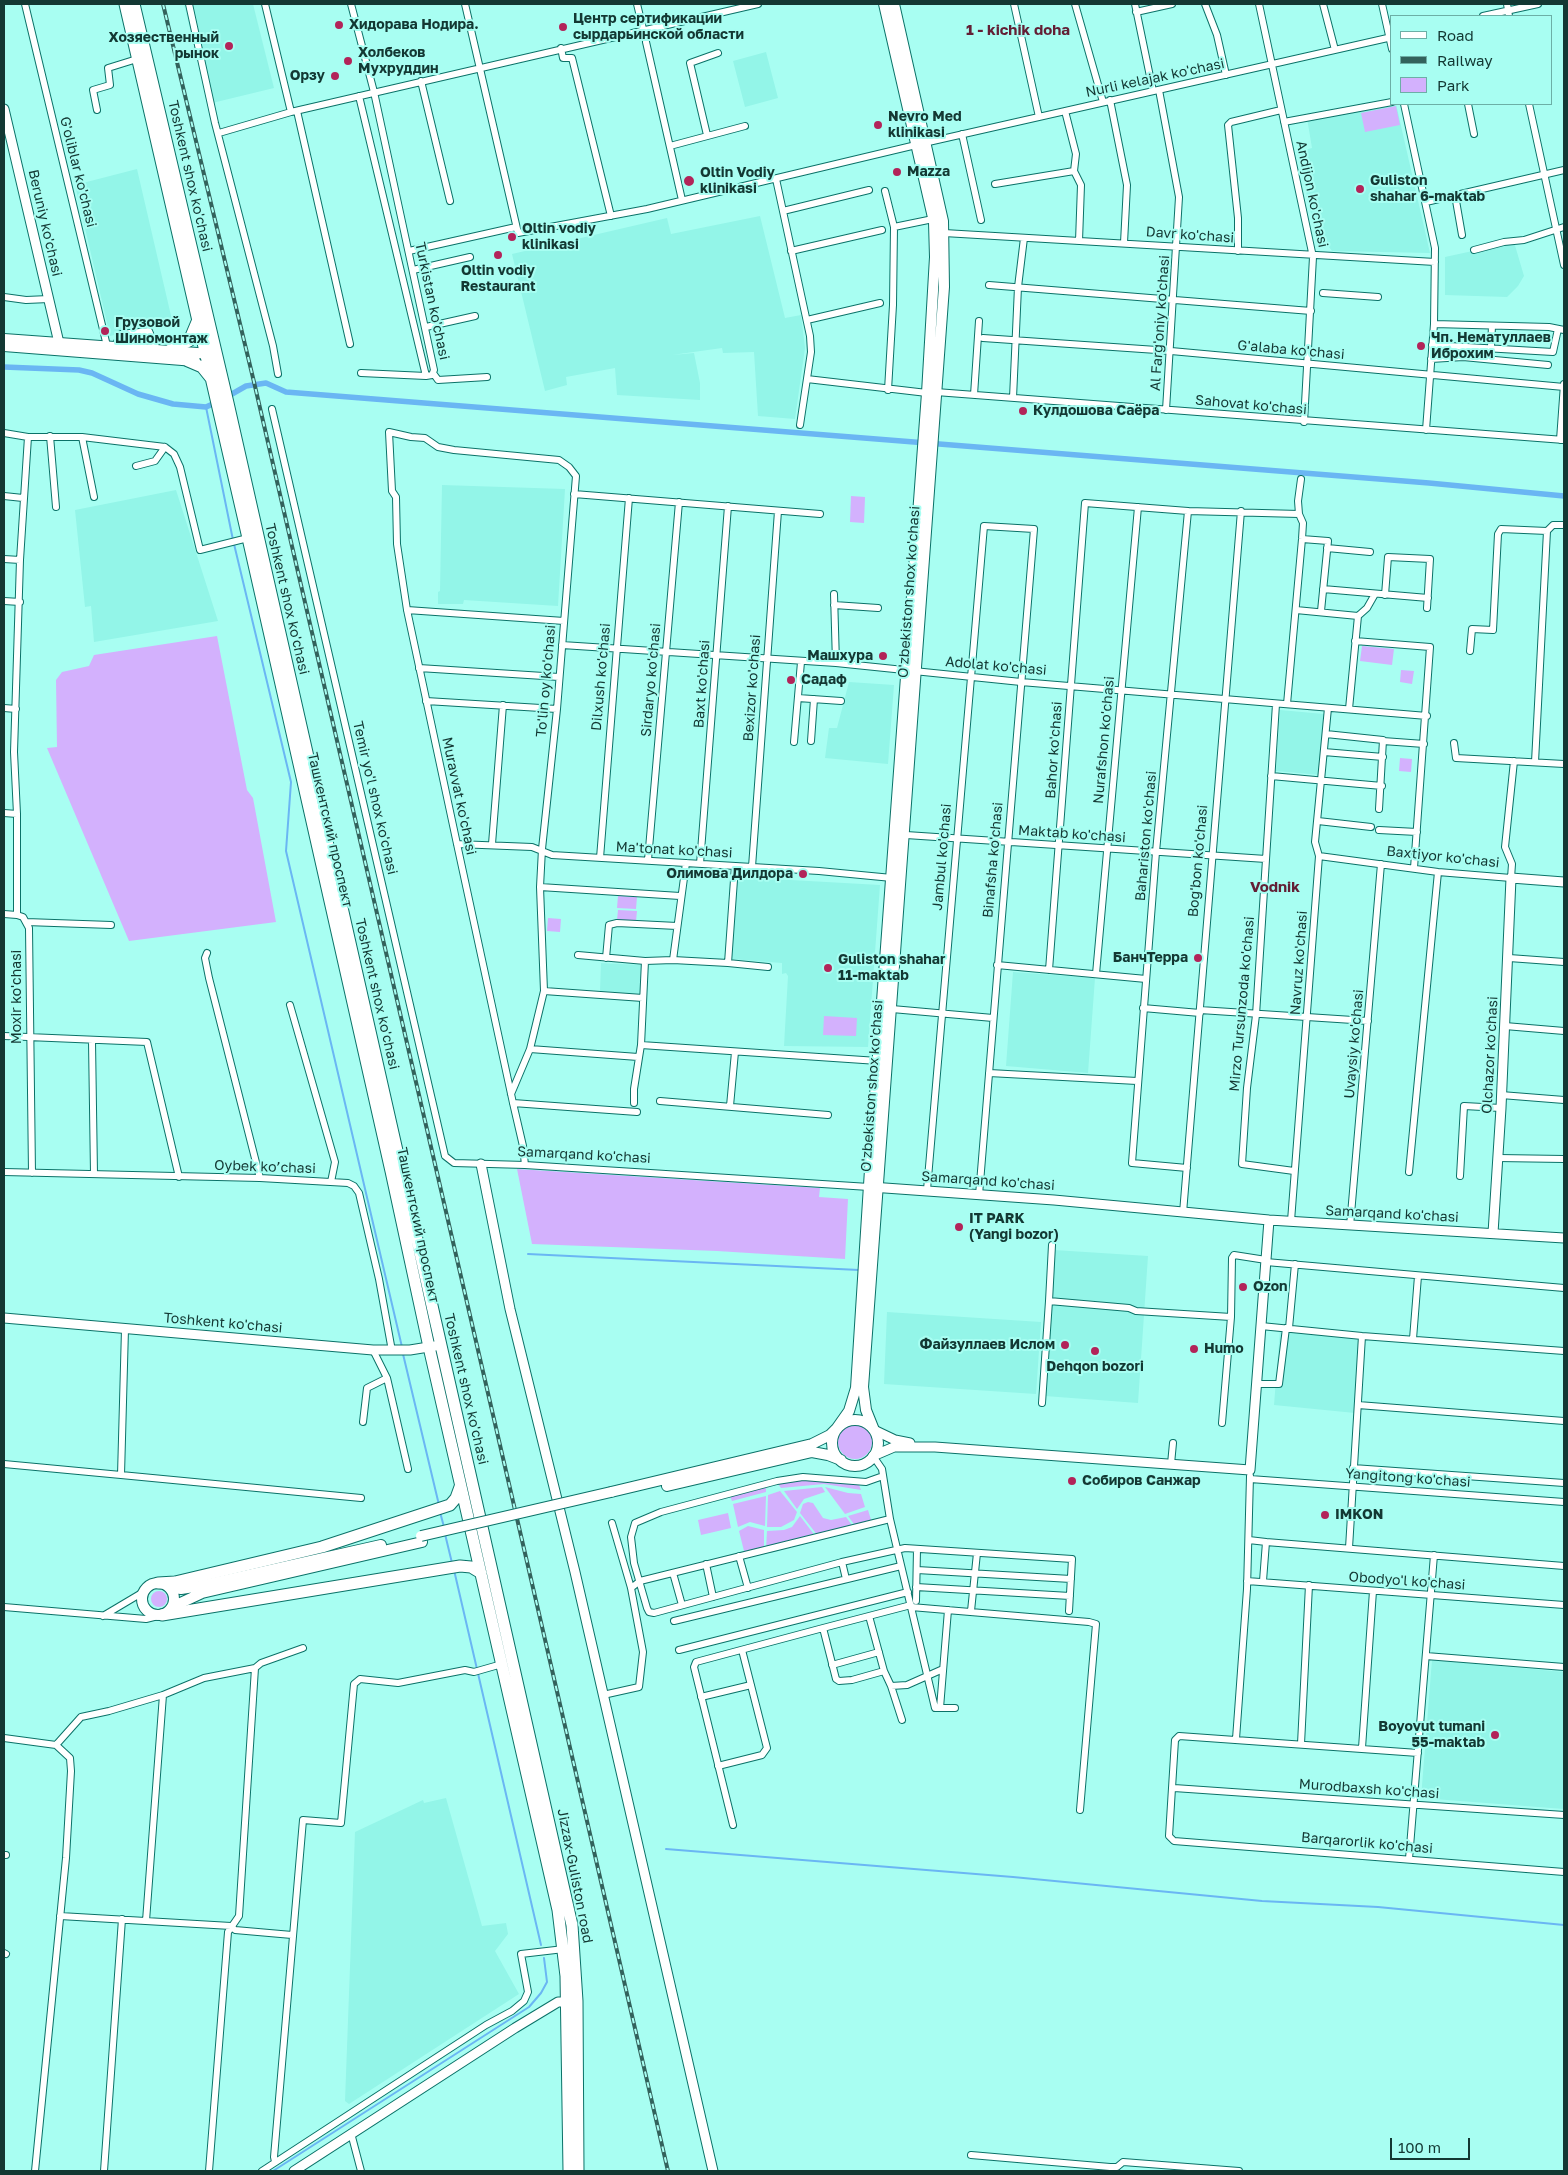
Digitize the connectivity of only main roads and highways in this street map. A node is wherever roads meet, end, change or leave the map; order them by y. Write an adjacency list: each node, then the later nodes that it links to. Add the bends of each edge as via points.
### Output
1 (125, 4): 6 (highway, Toshkent shox ko'chasi)
2 (134, 4): 6 (highway, Toshkent shox ko'chasi)
3 (884, 4): 5 (main road, O'zbekiston shox ko'chasi)
4 (894, 4): 5 (main road, O'zbekiston shox ko'chasi)
5 (920, 144): 13 (main road, O'zbekiston shox ko'chasi, via 933,219); 13 (main road, O'zbekiston shox ko'chasi, via 944,233 944,287)
6 (202, 319): 9 (highway, via 189,341); 10 (highway)
7 (4, 338): 9 (main road)
8 (4, 346): 11 (main road)
9 (170, 350): 10 (main road)
10 (210, 356): 11 (main road); 12 (highway); 14 (highway)
11 (188, 361): 12 (highway, via 202,367)
12 (212, 379): 14 (highway)
13 (932, 392): 15 (main road, O'zbekiston shox ko'chasi)
14 (222, 400): 18 (highway, Ташкентский проспект, via 243,540 391,1171); 27 (highway, Toshkent shox ko'chasi, via 441,1345)
15 (912, 671): 16 (main road, O'zbekiston shox ko'chasi, via 878,1060); 16 (main road, O'zbekiston shox ko'chasi, via 906,835)
16 (873, 1187): 17 (main road)
17 (868, 1283): 19 (main road, via 855,1396); 20 (main road, via 863,1395)
18 (428, 1347): 22 (highway, Toshkent shox ko'chasi)
19 (838, 1428): 20 (main road, via 856,1420); 21 (main road, via 832,1445); 23 (main road, via 803,1447)
20 (874, 1430): 21 (main road, via 878,1441 873,1456 860,1465)
21 (841, 1460): 23 (main road, via 812,1452)
22 (460, 1485): 25 (highway, Toshkent shox ko'chasi); 26 (highway, via 456,1498 446,1506 322,1547)
23 (612, 1495): 24 (main road)
24 (422, 1539): 26 (main road, via 200,1586 181,1589); 28 (main road, via 202,1593)
25 (481, 1573): 27 (highway, Toshkent shox ko'chasi); 29 (highway, via 471,1567 460,1566)
26 (163, 1585): 28 (main road, via 174,1598); 29 (main road, via 145,1591 142,1599 145,1608 153,1614)
27 (492, 1599): 30 (highway, Jizzax-Guliston road, via 502,1664 565,1949); 31 (highway, Jizzax-Guliston road, via 572,1925)
28 (172, 1607): 29 (main road)
29 (162, 1615)
30 (568, 2171)
31 (578, 2171)

